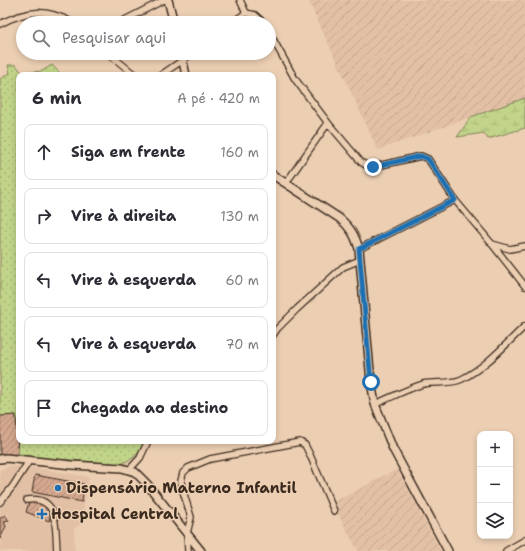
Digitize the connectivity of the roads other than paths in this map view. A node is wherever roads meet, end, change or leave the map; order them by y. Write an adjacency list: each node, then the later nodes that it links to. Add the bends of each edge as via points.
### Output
1 (164, 0): 7 (street)
2 (168, 0): 8 (main road)
3 (240, 0): 4 (street)
4 (246, 13): 9 (street); 10 (street)
5 (18, 16): 6 (street, via 37,12)
6 (57, 16)
7 (133, 16)
8 (172, 16)
9 (242, 16)
10 (256, 16)
11 (16, 17): 12 (street)
12 (0, 24)
13 (276, 45): 19 (street, via 295,79)
14 (117, 60): 16 (street)
15 (182, 61): 17 (street); 18 (main road)
16 (131, 72)
17 (166, 72)
18 (185, 72)
19 (328, 123): 21 (street); 22 (street, via 367,166 373,167 421,156 428,159)
20 (276, 177): 21 (main road)
21 (286, 184): 25 (main road, via 347,225)
22 (455, 200): 23 (street); 25 (street)
23 (492, 244): 24 (street, via 510,249); 27 (street)
24 (525, 246)
25 (359, 249): 26 (main road)
26 (360, 260): 29 (street, via 343,267); 30 (main road)
27 (525, 286)
28 (525, 326): 30 (street, via 491,359 462,379 421,385)
29 (276, 330)
30 (375, 404): 43 (main road, via 393,449)
31 (147, 444): 34 (street, via 140,458)
32 (0, 459): 33 (main road)
33 (29, 461): 34 (main road); 36 (street)
34 (128, 470): 38 (main road, via 136,472)
35 (27, 500): 40 (street, via 37,499 51,507)
36 (0, 502)
37 (334, 511): 38 (street, via 305,445 294,442 210,459 188,468 180,481 191,517)
38 (187, 533): 41 (street); 42 (main road)
39 (525, 540): 44 (street)
40 (57, 551)
41 (188, 551)
42 (201, 551)
43 (448, 551)
44 (506, 551)

